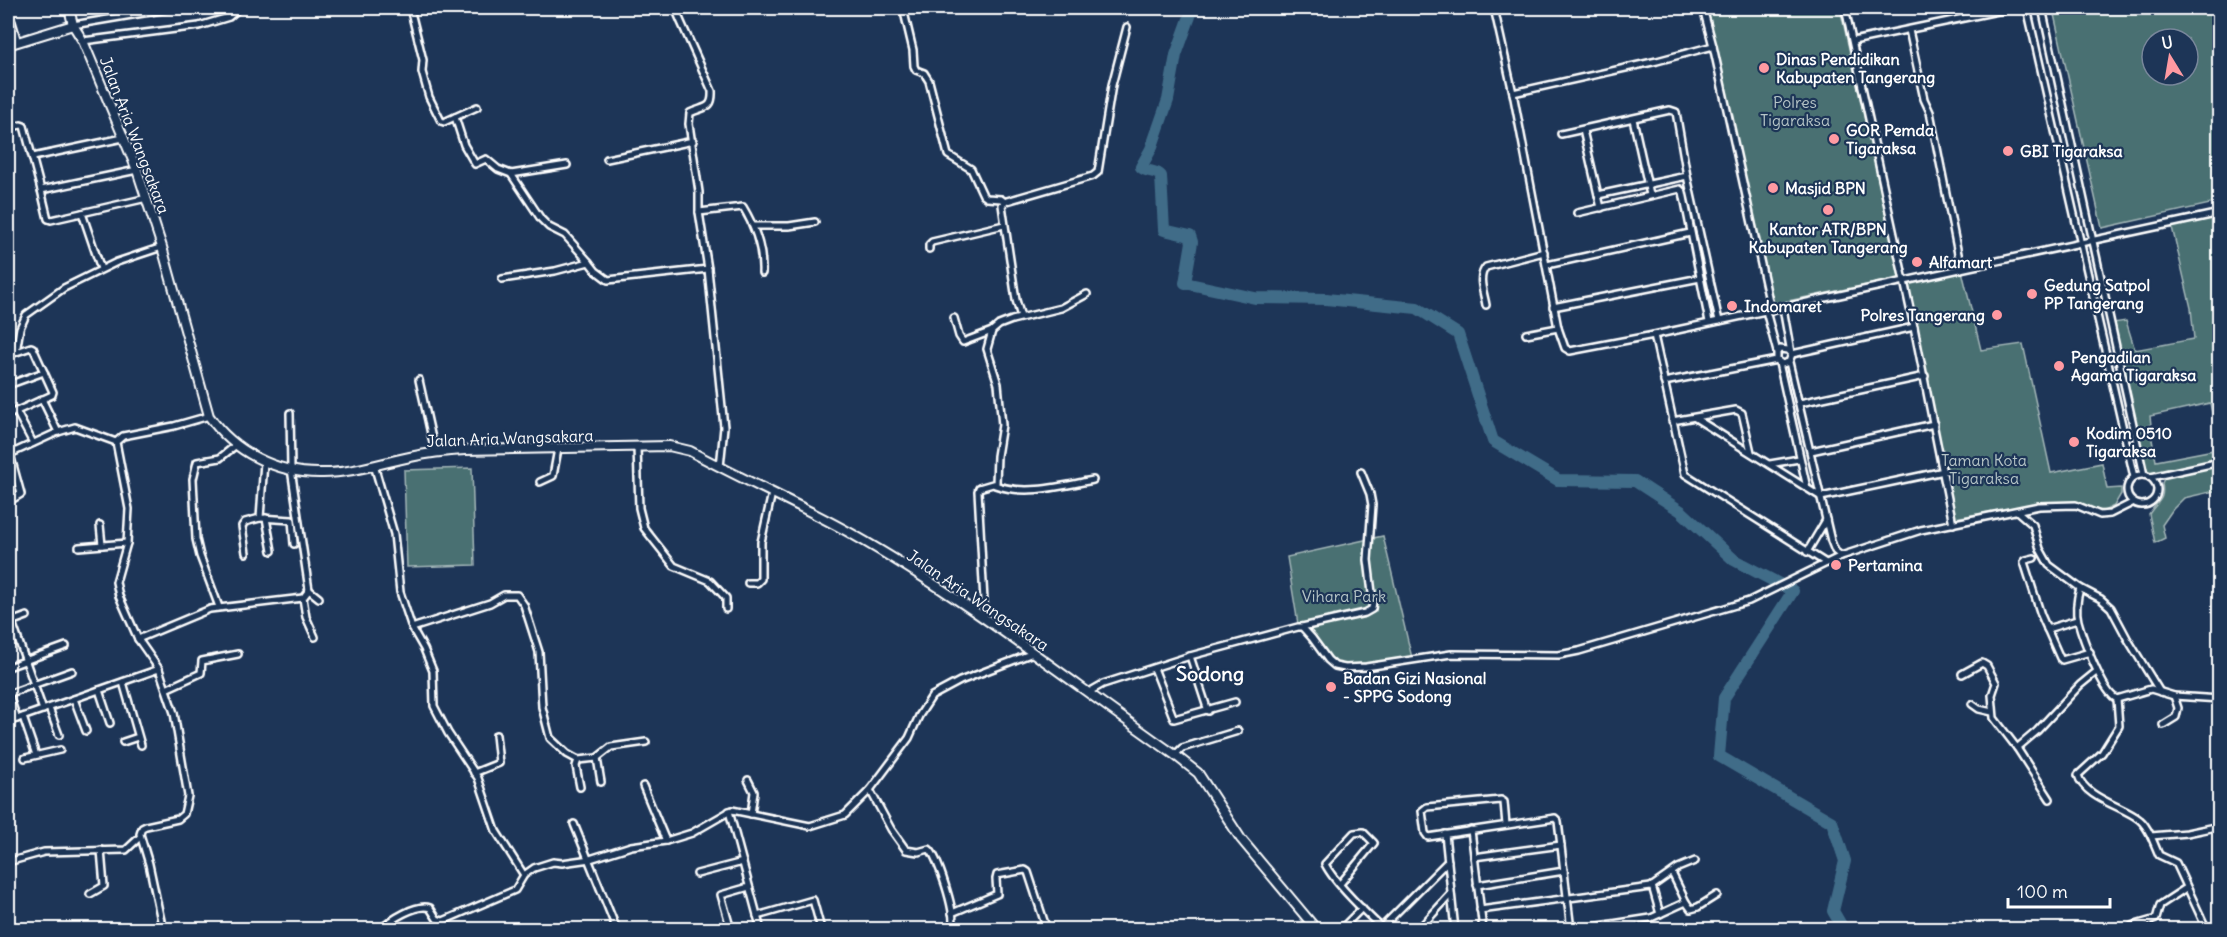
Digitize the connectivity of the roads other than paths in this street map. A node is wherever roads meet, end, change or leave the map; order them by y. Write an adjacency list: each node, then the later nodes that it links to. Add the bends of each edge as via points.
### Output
1 (69, 8): 14 (street, Jalan Aria Wangsakara)
2 (173, 8): 14 (street)
3 (239, 8): 17 (street, via 229,17 199,26)
4 (410, 8): 25 (street, via 429,97 442,122)
5 (679, 8): 31 (street, via 678,15 712,91 710,105 690,115)
6 (903, 8): 43 (street, via 914,66 929,81 948,155 971,169 983,195)
7 (1494, 8): 22 (street)
8 (1703, 8): 21 (street)
9 (1845, 8): 18 (street)
10 (2012, 8): 16 (street)
11 (2027, 8): 54 (street)
12 (2042, 8): 53 (street)
13 (8, 19): 19 (street)
14 (73, 25): 17 (street, Jalan Aria Wangsakara); 19 (street)
15 (1127, 27): 43 (street, via 1112,85 1098,172)
16 (1909, 30): 18 (street); 64 (street, via 1930,112)
17 (83, 41): 30 (street, Jalan Aria Wangsakara)
18 (1853, 41): 68 (street)
19 (18, 42): 20 (street)
20 (8, 45)
21 (1713, 46): 22 (street); 73 (street)
22 (1513, 93): 57 (street)
23 (477, 107): 25 (street)
24 (8, 111): 27 (street)
25 (455, 117): 36 (street, via 474,163 486,159)
26 (1633, 119): 28 (street); 37 (street, via 1676,112); 38 (street)
27 (10, 127): 32 (street, via 24,126)
28 (1583, 130): 29 (street); 40 (street)
29 (1562, 134)
30 (123, 138): 32 (street); 35 (street, Jalan Aria Wangsakara)
31 (693, 141): 33 (street); 45 (street)
32 (33, 157): 39 (street)
33 (607, 159)
34 (567, 165): 36 (street)
35 (137, 170): 39 (street); 42 (street, Jalan Aria Wangsakara)
36 (511, 174): 60 (street, via 541,219 565,235)
37 (1687, 176): 38 (street); 58 (street)
38 (1648, 184): 40 (street); 41 (street)
39 (41, 190): 46 (street, via 49,220)
40 (1598, 195): 44 (street)
41 (1650, 195): 44 (street); 52 (street, via 1680,189)
42 (147, 198): 46 (street); 55 (street, Jalan Aria Wangsakara)
43 (1005, 202): 50 (street)
44 (1600, 208): 47 (street)
45 (699, 212): 51 (street, via 743,207); 63 (street)
46 (82, 213): 62 (street)
47 (1576, 213)
48 (2220, 213): 53 (street)
49 (815, 222): 51 (street)
50 (1004, 225): 56 (street, via 932,243); 74 (street)
51 (754, 226): 65 (street)
52 (1690, 233): 59 (street); 61 (street)
53 (2092, 239): 54 (street); 124 (street)
54 (2080, 242): 64 (street); 125 (street)
55 (162, 247): 62 (street); 99 (street, Jalan Aria Wangsakara)
56 (929, 249)
57 (1544, 252): 61 (street); 70 (street, via 1486,267 1481,280)
58 (1705, 257): 59 (street); 76 (street)
59 (1695, 259): 66 (street)
60 (589, 262): 63 (street, via 608,280); 67 (street, via 555,272)
61 (1547, 265): 71 (street)
62 (101, 269): 83 (street, via 63,288 27,315 20,328)
63 (708, 269): 118 (street, via 724,427)
64 (1961, 269): 68 (street)
65 (762, 273)
66 (1700, 278): 71 (street); 77 (street)
67 (502, 279)
68 (1904, 281): 72 (street); 78 (street)
69 (1087, 294): 74 (street, via 1061,308)
70 (1486, 305)
71 (1554, 307): 79 (street)
72 (1783, 308): 73 (street); 85 (street)
73 (1768, 310): 76 (street); 84 (street)
74 (1021, 317): 80 (street)
75 (954, 318): 80 (street, via 963,342)
76 (1719, 321): 77 (street)
77 (1709, 322): 82 (street)
78 (1914, 327): 85 (street); 90 (street)
79 (1558, 328): 81 (street); 82 (street, via 1565,348 1570,351)
80 (992, 331): 128 (street, via 987,349 998,384 1002,425)
81 (1526, 334)
82 (1654, 335): 92 (street)
83 (16, 352): 86 (street); 89 (street, via 33,348)
84 (1777, 352): 85 (street, via 1784,348); 87 (street)
85 (1791, 353): 88 (street)
86 (8, 355)
87 (1778, 361): 88 (street); 92 (street); 113 (street)
88 (1790, 362): 95 (street)
89 (44, 372): 93 (street); 94 (street, via 53,392)
90 (1924, 376): 95 (street); 102 (street)
91 (419, 380): 111 (street)
92 (1664, 382): 101 (street)
93 (8, 385)
94 (42, 399): 98 (street); 103 (street)
95 (1800, 403): 110 (street)
96 (8, 404): 98 (street)
97 (290, 412): 119 (street)
98 (12, 413): 105 (street)
99 (209, 416): 104 (street, via 123,436); 106 (street, Jalan Aria Wangsakara)
100 (1695, 418): 101 (street); 112 (street); 112 (street, via 1739,411)
101 (1672, 421): 144 (street, via 1687,476)
102 (1934, 424): 110 (street); 121 (street)
103 (58, 432): 104 (street, via 77,427); 105 (street)
104 (116, 442): 139 (street, via 129,509)
105 (33, 443): 109 (street)
106 (236, 445): 114 (street, Jalan Aria Wangsakara); 154 (street, via 220,458 197,462 193,476 196,539)
107 (637, 447): 108 (street, Jalan Aria Wangsakara); 118 (street, Jalan Aria Wangsakara, via 680,448); 155 (street, via 639,508 644,528 674,566 714,584 726,598)
108 (558, 449): 111 (street, Jalan Aria Wangsakara); 127 (street, via 553,476)
109 (9, 451): 120 (street)
110 (1811, 451): 131 (street)
111 (435, 452): 117 (street, Jalan Aria Wangsakara)
112 (1751, 452): 116 (street)
113 (1799, 459): 116 (street); 129 (street)
114 (264, 462): 119 (street, Jalan Aria Wangsakara); 135 (street)
115 (2220, 462): 124 (street)
116 (1770, 464): 129 (street)
117 (374, 465): 119 (street, Jalan Aria Wangsakara, via 324,473); 161 (street, via 394,534 400,592)
118 (720, 468): 130 (street, Jalan Aria Wangsakara)
119 (291, 469): 151 (street)
120 (15, 471): 123 (street); 132 (street, via 21,494)
121 (1944, 471): 131 (street); 137 (street)
122 (1361, 472): 160 (street, via 1372,505 1368,560 1372,609)
123 (8, 474)
124 (2148, 476): 125 (street); 133 (street, via 2157,488 2154,500 2144,506)
125 (2134, 477): 133 (street, via 2126,489)
126 (1093, 480): 128 (street, via 1039,489 1004,489)
127 (540, 482)
128 (995, 485): 157 (street, via 978,491)
129 (1807, 488): 131 (street)
130 (772, 493): 149 (street, via 761,542 761,579); 157 (street, Jalan Aria Wangsakara, via 851,534)
131 (1821, 498): 136 (street)
132 (8, 502)
133 (2132, 502): 134 (street, via 2100,515 2066,504)
134 (2017, 511): 137 (street); 150 (street, via 2033,525 2049,565)
135 (263, 518): 140 (street, via 292,520); 143 (street); 145 (street, via 242,526)
136 (1826, 520): 144 (street); 146 (street, via 1833,546)
137 (1953, 524): 146 (street, via 1921,530)
138 (100, 525): 141 (street)
139 (127, 543): 141 (street); 164 (street, via 116,582)
140 (294, 544)
141 (102, 545): 142 (street)
142 (79, 547)
143 (272, 551)
144 (1807, 552): 148 (street)
145 (246, 553)
146 (1841, 556): 148 (street)
147 (2034, 558): 162 (street, via 2024,562)
148 (1826, 563): 160 (street, via 1749,601 1559,655 1451,654 1345,668 1328,660)
149 (748, 583)
150 (2080, 588): 158 (street); 182 (street, via 2111,608)
151 (309, 590): 152 (street); 153 (street)
152 (303, 598): 154 (street); 163 (street)
153 (319, 598)
154 (219, 607): 164 (street)
155 (726, 609)
156 (27, 616): 159 (street)
157 (986, 619): 167 (street, Jalan Aria Wangsakara)
158 (2078, 620): 162 (street); 166 (street)
159 (10, 623): 170 (street)
160 (1302, 627): 169 (street)
161 (412, 628): 212 (street, via 504,595 517,595 539,652 548,735); 213 (street, via 433,671 434,706)
162 (2047, 630): 166 (street, via 2061,659)
163 (315, 638)
164 (138, 639): 173 (street)
165 (66, 646): 170 (street)
166 (2090, 652): 175 (street)
167 (1033, 653): 181 (street, Jalan Aria Wangsakara); 218 (street, via 932,696 909,738)
168 (238, 654): 179 (street, via 202,661 201,673)
169 (1190, 656): 172 (street); 192 (street)
170 (25, 660): 171 (street); 178 (street)
171 (8, 667)
172 (1154, 668): 181 (street); 192 (street, via 1174,719)
173 (159, 669): 177 (street); 179 (street)
174 (72, 671): 178 (street)
175 (2096, 672): 186 (street); 206 (street)
176 (1962, 674): 193 (street, via 1982,663 1987,666 1996,683)
177 (123, 682): 180 (street); 202 (street)
178 (33, 684): 183 (street); 191 (street)
179 (166, 689): 228 (street, via 174,712 188,804 178,819 146,826)
180 (99, 690): 185 (street); 196 (street)
181 (1089, 692): 209 (street, Jalan Aria Wangsakara)
182 (2160, 692): 184 (street); 186 (street, via 2149,689)
183 (8, 693): 194 (street)
184 (2174, 696): 187 (street); 197 (street, via 2176,717)
185 (74, 699): 191 (street); 198 (street)
186 (2116, 699): 227 (street, via 2119,726 2102,753 2078,777 2102,800 2141,820)
187 (2220, 699)
188 (8, 700): 194 (street)
189 (1234, 702): 192 (street)
190 (1972, 704): 193 (street)
191 (46, 709): 194 (street); 200 (street)
192 (1208, 711)
193 (1992, 712): 206 (street)
194 (18, 719): 195 (street); 208 (street)
195 (8, 722)
196 (110, 723)
197 (2163, 726)
198 (86, 731)
199 (1238, 731): 209 (street, via 1182,748)
200 (59, 735)
201 (496, 735): 213 (street, via 499,763)
202 (138, 736): 203 (street); 205 (street)
203 (123, 742)
204 (646, 742): 211 (street, via 611,747)
205 (141, 745)
206 (2017, 748): 219 (street)
207 (60, 750): 208 (street)
208 (36, 755): 210 (street)
209 (1175, 755): 266 (street, Jalan Aria Wangsakara, via 1198,773 1241,839)
210 (25, 758)
211 (597, 758): 212 (street); 215 (street)
212 (578, 760): 216 (street)
213 (474, 772): 241 (street, via 496,831)
214 (748, 780): 221 (street, via 754,792)
215 (601, 782)
216 (580, 786)
217 (643, 786): 229 (street)
218 (870, 790): 221 (street, via 845,815 817,825); 254 (street, via 906,850 929,849 934,853)
219 (2050, 799)
220 (729, 811): 221 (street); 229 (street, via 692,833); 237 (street)
221 (751, 814)
222 (574, 824): 233 (street)
223 (1506, 825): 225 (street); 226 (street, via 1501,800 1423,809 1426,836); 230 (street, via 1555,818)
224 (2220, 826): 227 (street)
225 (1471, 830): 226 (street); 232 (street)
226 (1445, 834): 234 (street)
227 (2151, 836): 246 (street, via 2159,855 2176,863)
228 (140, 837): 231 (street, via 126,850); 258 (street)
229 (666, 841): 233 (street, via 631,846)
230 (1561, 845): 232 (street); 238 (street)
231 (100, 850): 236 (street, via 44,852); 247 (street, via 104,886)
232 (1474, 856): 243 (street)
233 (590, 859): 241 (street, via 553,862); 260 (street)
234 (1448, 861): 248 (street); 257 (street)
235 (1695, 861): 239 (street)
236 (8, 862)
237 (742, 862): 240 (street); 245 (street)
238 (1564, 871): 243 (street); 250 (street)
239 (1672, 873): 244 (street); 251 (street)
240 (697, 874)
241 (524, 875): 259 (street, via 515,890 456,916 439,920 430,908 423,906)
242 (1340, 884): 242 (street, via 1374,843 1363,832 1354,833 1325,864); 252 (street)
243 (1477, 885): 253 (street)
244 (1652, 886): 250 (street); 255 (street)
245 (749, 887): 256 (street); 261 (street, via 721,895)
246 (2186, 888): 272 (street, via 2160,905 2156,919); 273 (street)
247 (90, 894)
248 (1451, 894): 268 (street); 269 (street)
249 (1717, 895): 251 (street, via 1692,909)
250 (1568, 898): 253 (street); 271 (street)
251 (1686, 902): 255 (street)
252 (1362, 908): 257 (street); 267 (street)
253 (1480, 910): 270 (street)
254 (952, 913): 264 (street, via 951,926); 265 (street, via 997,894 998,875 1025,870)
255 (1660, 915): 271 (street)
256 (757, 916): 262 (street); 263 (street, via 813,900)
257 (1383, 928)
258 (163, 930)
259 (380, 930)
260 (617, 930)
261 (731, 930)
262 (761, 930)
263 (819, 930)
264 (939, 930)
265 (1047, 930)
266 (1317, 930)
267 (1340, 930)
268 (1418, 930)
269 (1455, 930)
270 (1484, 930)
271 (1573, 930)
272 (2129, 930)
273 (2207, 930)

